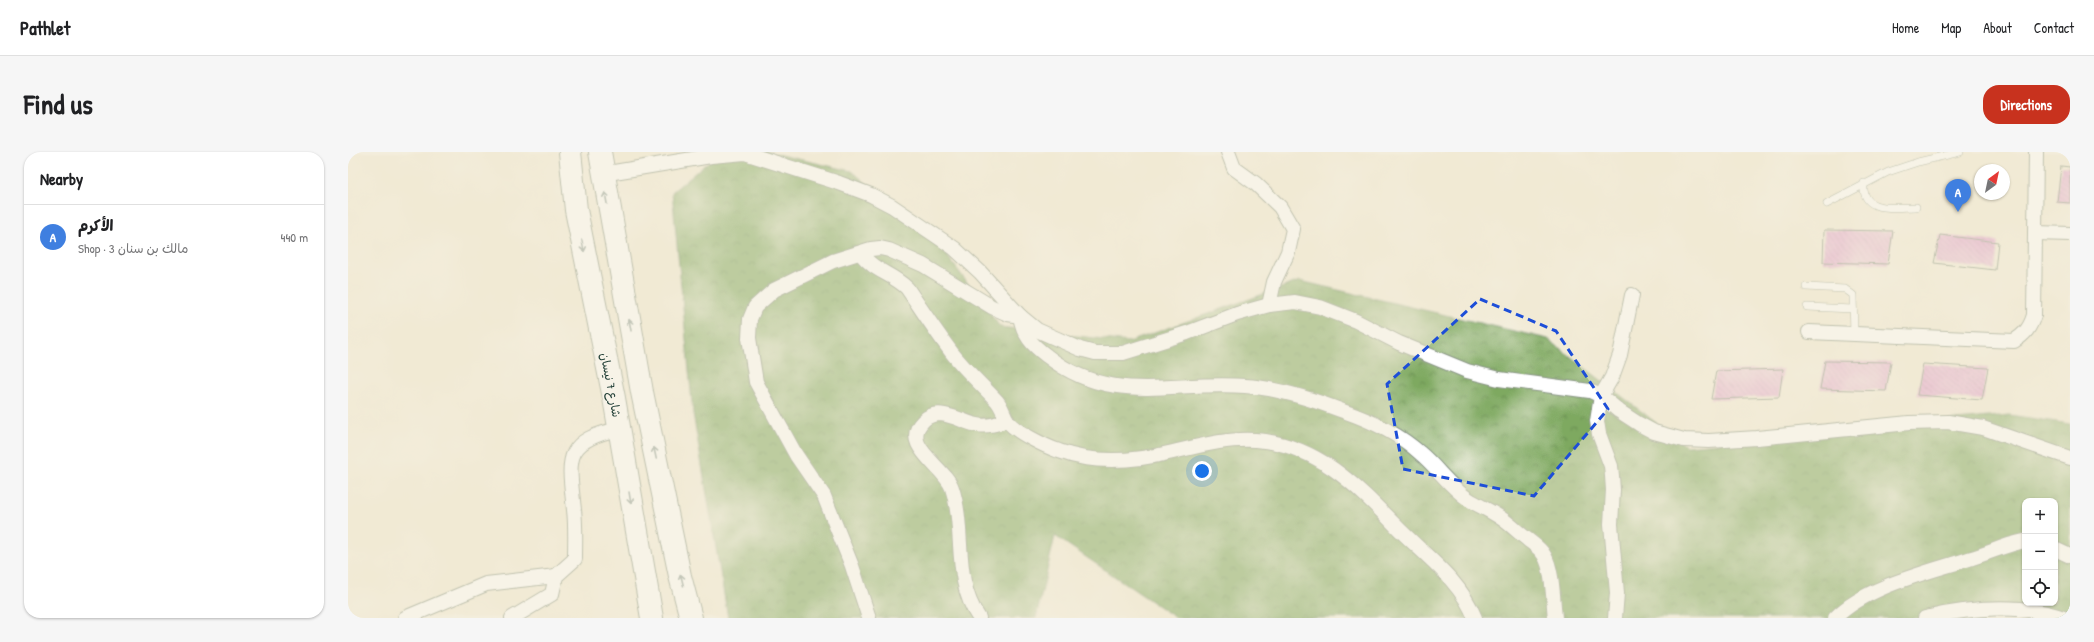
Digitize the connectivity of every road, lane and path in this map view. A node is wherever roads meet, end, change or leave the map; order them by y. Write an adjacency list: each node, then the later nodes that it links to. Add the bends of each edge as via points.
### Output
1 (570, 152): 24 (main road, شارع 7 نيسان, one-way to 24, via 576,210)
2 (600, 152): 7 (main road)
3 (610, 152): 7 (street)
4 (1228, 152): 16 (street, via 1234,168 1256,184 1280,207 1293,229 1288,252 1274,282)
5 (1960, 152): 8 (lane, via 1918,162)
6 (2036, 152): 11 (street)
7 (602, 174): 19 (street, via 732,153 756,156 805,171 871,196 933,232 969,261); 33 (main road, one-way to 7, via 642,392)
8 (1864, 183): 9 (lane); 10 (lane, via 1863,194 1868,203 1879,206)
9 (1827, 204)
10 (1916, 207)
11 (2036, 233): 12 (street); 21 (street, via 2034,315 2024,335 2014,341)
12 (2070, 234)
13 (860, 253): 19 (street, via 871,249 889,250 923,265 992,307); 23 (street, via 876,270 901,282 907,288 953,354 1004,410); 34 (street, via 833,261 774,290 762,299 750,318 749,338 756,382 796,455 824,496 852,566)
14 (1806, 287): 18 (lane, via 1845,289 1853,295)
15 (1632, 296): 22 (street, via 1618,361)
16 (1269, 305): 19 (street, via 1134,350 1111,354 1080,349 1037,330); 22 (street, via 1306,303 1332,311 1467,371 1487,377 1574,388)
17 (1807, 307): 18 (lane)
18 (1853, 309): 21 (lane)
19 (1020, 316): 37 (street, via 1028,339 1041,352 1075,375 1096,382 1143,389 1223,384 1275,389 1343,411 1386,430 1420,453 1457,491 1500,517 1539,549 1545,556)
20 (1808, 332): 21 (street)
21 (1854, 334)
22 (1600, 396): 25 (street, via 1654,432 1684,440 1757,438 1942,422 1982,428); 38 (street, via 1597,421 1611,466 1613,490 1611,524 1617,593)
23 (1007, 420): 35 (street, via 987,426 940,414 931,415 923,420 918,428 919,448 950,482 955,498 966,592); 36 (street, via 1016,428 1058,451 1094,458 1141,459 1210,444 1254,440 1288,446 1306,453 1344,476 1429,557 1463,594)
24 (619, 429): 29 (street, via 602,432 580,444 570,458 575,559); 32 (main road, شارع 7 نيسان, one-way to 32)
25 (2070, 458)
26 (2022, 542): 39 (street, via 1918,575 1863,599)
27 (2058, 550): 28 (street)
28 (2070, 556)
29 (556, 576): 30 (street, via 486,584); 31 (street, via 552,594)
30 (405, 618)
31 (512, 618)
32 (652, 618)
33 (691, 618)
34 (869, 618)
35 (979, 618)
36 (1475, 618)
37 (1555, 618)
38 (1615, 618)
39 (1835, 618)
40 (1925, 618): 41 (street, via 1972,610 2007,609)
41 (2064, 618)

